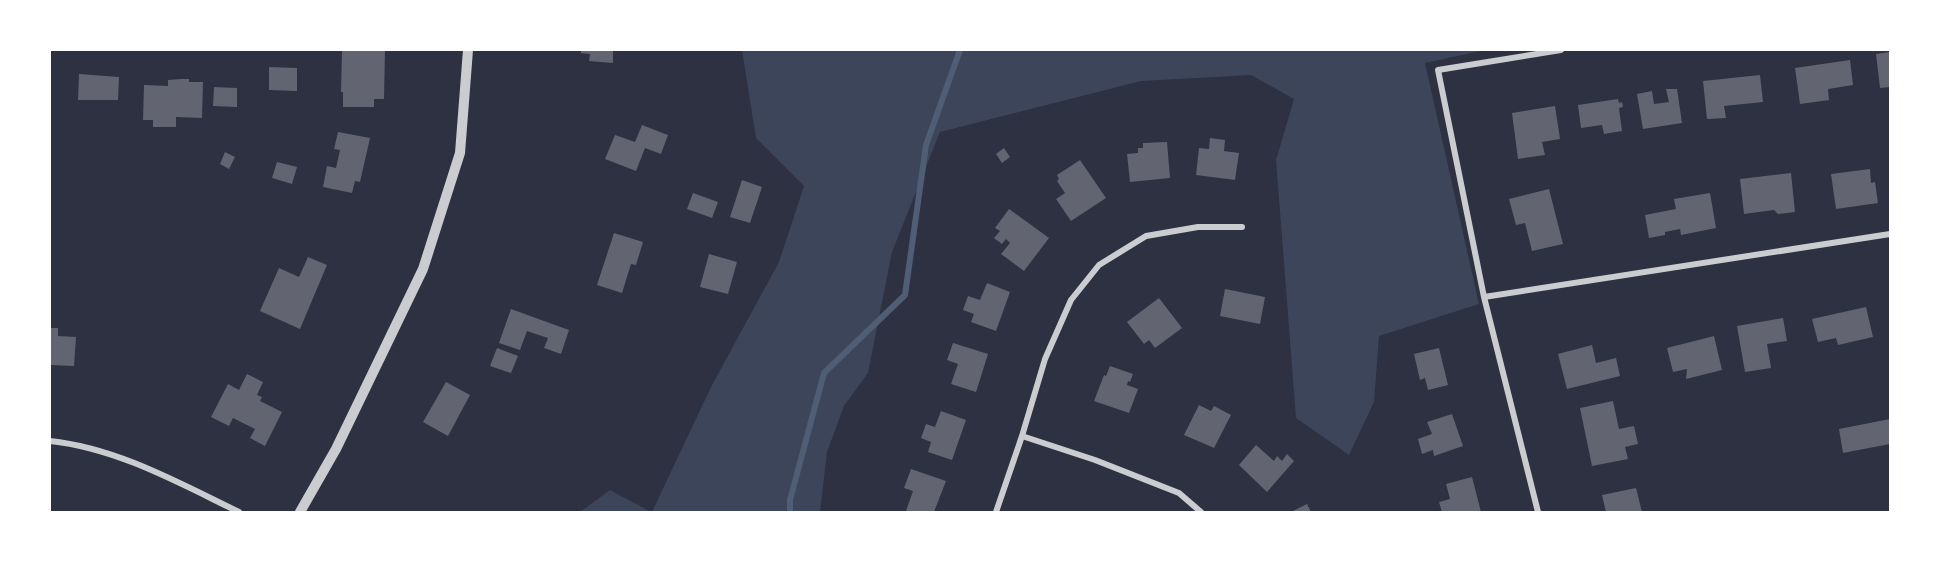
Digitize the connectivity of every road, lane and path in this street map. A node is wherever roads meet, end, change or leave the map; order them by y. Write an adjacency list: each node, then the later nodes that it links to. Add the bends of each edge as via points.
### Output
1 (468, 50): 9 (street, via 460,153 423,269 336,449)
2 (1561, 50): 5 (street, via 1438,70)
3 (1242, 227): 6 (street, via 1198,227 1146,237 1099,265 1071,300 1045,359)
4 (1890, 234): 5 (street)
5 (1484, 297): 12 (street)
6 (1023, 436): 10 (street); 11 (street, via 1179,493)
7 (50, 441): 8 (street, via 88,447 132,462)
8 (239, 513)
9 (300, 513)
10 (996, 513)
11 (1201, 513)
12 (1538, 513)

